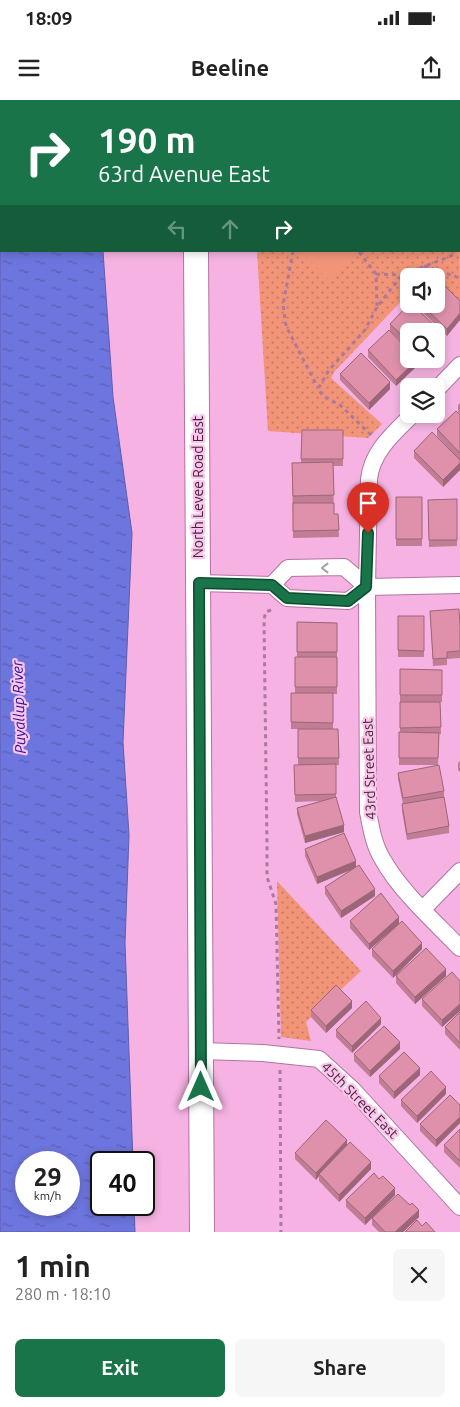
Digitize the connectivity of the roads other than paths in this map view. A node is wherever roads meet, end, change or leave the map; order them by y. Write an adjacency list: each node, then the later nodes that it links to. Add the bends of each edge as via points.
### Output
1 (196, 252): 5 (street, North Levee Road East)
2 (460, 365): 3 (street)
3 (445, 381)
4 (405, 423): 8 (street, 43rd Street East, via 383,446 370,467)
5 (199, 583): 6 (street); 12 (street, North Levee Road East)
6 (272, 585): 8 (street, via 287,598 348,601); 8 (street, one-way to 6, via 344,567 288,568)
7 (460, 585): 8 (street)
8 (366, 587): 10 (street, 43rd Street East, via 368,812 382,860)
9 (460, 871): 10 (street)
10 (423, 909): 11 (street, 43rd Street East)
11 (460, 948)
12 (201, 1051): 13 (street, 45th Street East, via 319,1059 353,1090); 14 (street, North Levee Road East)
13 (460, 1207)
14 (202, 1232)

